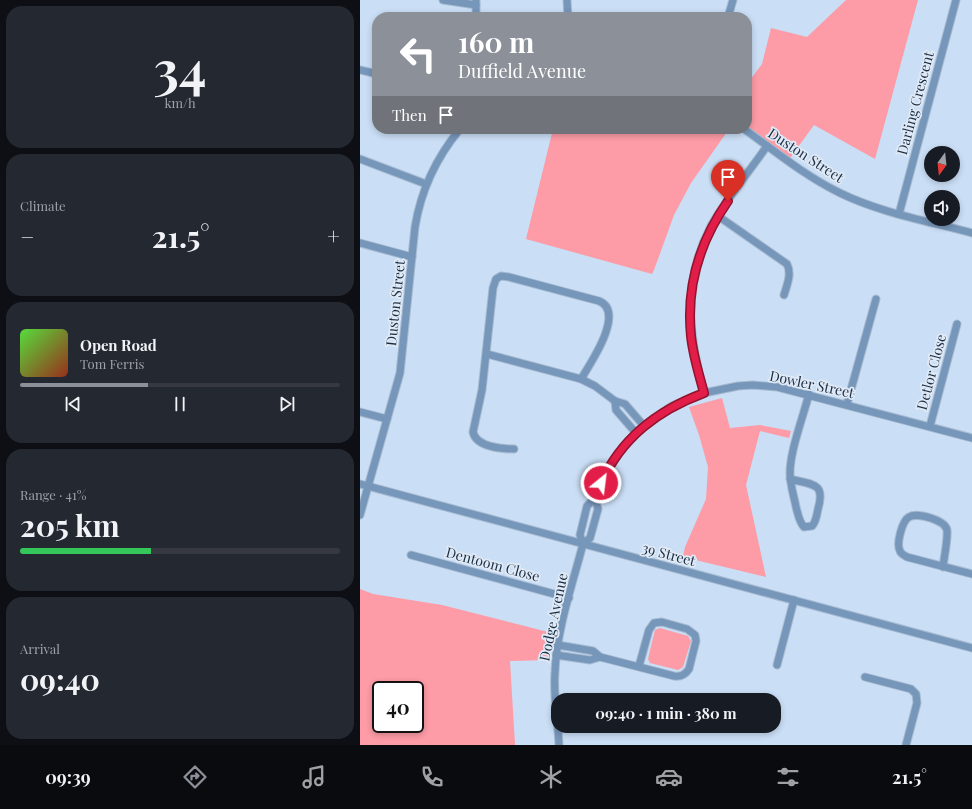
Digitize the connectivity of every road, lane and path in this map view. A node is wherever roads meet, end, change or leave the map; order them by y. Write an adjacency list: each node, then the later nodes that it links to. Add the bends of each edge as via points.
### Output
1 (443, 0): 5 (street)
2 (567, 0): 6 (street)
3 (733, 0): 7 (street)
4 (956, 0): 15 (street, Darling Crescent)
5 (476, 2)
6 (568, 12)
7 (729, 12)
8 (360, 70): 9 (street)
9 (372, 73)
10 (456, 134): 14 (street, Duston Street, via 439,158)
11 (751, 134): 12 (street, Duston Street)
12 (767, 146): 15 (street, Duston Street, via 831,188 862,202); 16 (street)
13 (360, 159): 14 (street)
14 (426, 184): 19 (street, Duston Street, via 417,215)
15 (899, 214): 17 (street, Duston Street)
16 (718, 216): 20 (street, via 787,264 789,276); 25 (street, via 699,255 690,303 692,344)
17 (972, 233)
18 (360, 243): 19 (street)
19 (412, 257): 30 (street, Duston Street, via 402,359)
20 (784, 295)
21 (876, 299): 28 (street)
22 (957, 324): 32 (street, Detlor Close)
23 (487, 354): 24 (street); 24 (street, via 493,284 499,277 509,276 595,299 606,305 609,313 601,344); 35 (street, via 482,390 472,429 473,436 484,444)
24 (581, 379): 27 (street)
25 (704, 393): 26 (street, Dowler Street, via 753,385); 31 (street, Dowler Street, via 672,406)
26 (809, 394): 28 (street, Dowler Street); 36 (street, via 791,462)
27 (614, 401): 31 (street, via 625,404); 33 (street, via 616,410)
28 (847, 404): 32 (street, Dowler Street)
29 (360, 412): 30 (street)
30 (387, 419): 38 (street, Duston Street)
31 (644, 426): 33 (street, Dowler Street)
32 (930, 426): 34 (street, Dowler Street)
33 (636, 433): 39 (street, Dowler Street, via 622,447 608,468)
34 (972, 438)
35 (514, 449)
36 (790, 479): 36 (street, via 800,522 804,527 812,526 821,500 821,492 816,486)
37 (360, 484): 38 (street, 39 Street)
38 (368, 486): 40 (street, Duston Street); 41 (street, 39 Street)
39 (595, 498): 41 (street, Dowler Street, via 587,506 580,535); 41 (street, Dowler Street, via 598,509 590,538)
40 (360, 515)
41 (583, 544): 45 (street, Dodge Avenue); 46 (street, 39 Street)
42 (411, 555): 45 (street, Dentoom Close)
43 (943, 567): 43 (street, via 947,531 945,525 916,515 907,518 898,543 899,550 907,556); 44 (street)
44 (972, 574)
45 (569, 598): 47 (street, Dodge Avenue)
46 (794, 600): 48 (street, 39 Street); 51 (street)
47 (558, 645): 49 (street, Dodge Avenue); 50 (street, via 593,651)
48 (972, 648)
49 (556, 655): 50 (street, via 590,660); 54 (street, Dodge Avenue, via 554,697)
50 (600, 657): 52 (street)
51 (777, 665)
52 (639, 666): 52 (street, via 678,676 685,674 689,669 696,641 695,635 687,629 662,622 654,623 649,630)
53 (865, 677): 55 (street, via 911,689 916,694 917,702)
54 (559, 745)
55 (906, 745)

